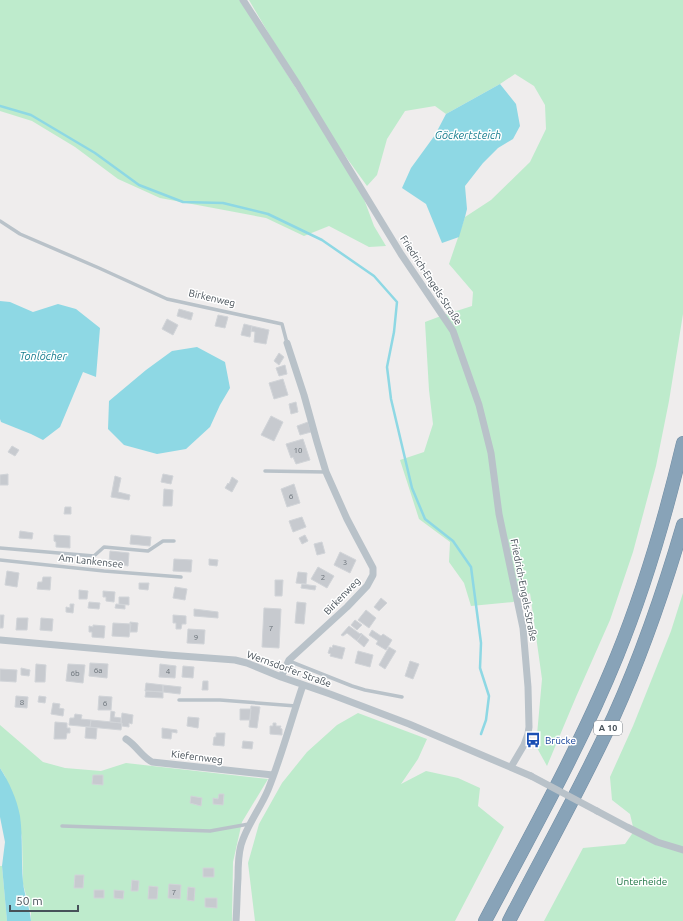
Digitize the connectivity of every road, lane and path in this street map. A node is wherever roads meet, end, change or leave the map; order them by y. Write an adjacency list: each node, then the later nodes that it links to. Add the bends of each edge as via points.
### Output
1 (243, 0): 20 (street, Friedrich-Engels-Straße, via 401,254 453,331 477,399 491,453 499,514 523,628 529,727 524,745)
2 (0, 221): 3 (lane, Birkenweg, via 20,234 167,298 282,324)
3 (287, 343): 6 (street, Birkenweg)
4 (683, 443): 26 (highway, A 10, via 662,525 617,656 576,748)
5 (265, 471): 6 (lane)
6 (326, 472): 13 (street, Birkenweg, via 373,568 373,575 367,586 347,607)
7 (683, 525): 27 (highway, A 10, via 654,617 614,715)
8 (174, 541): 9 (lane, Am Lankensee, via 162,540 148,551 104,547 94,556)
9 (0, 548)
10 (0, 560): 11 (lane, Am Lankensee)
11 (181, 577)
12 (0, 640): 14 (street, Wernsdorfer Straße, via 235,660)
13 (289, 660): 14 (street, Birkenweg); 16 (lane, via 359,688)
14 (281, 677): 15 (street, Wernsdorfer Straße)
15 (303, 685): 18 (street); 20 (street, Wernsdorfer Straße, via 409,724)
16 (402, 697)
17 (179, 700): 18 (lane, via 220,700)
18 (296, 706): 21 (street)
19 (126, 739): 21 (street, Kiefernweg, via 152,762)
20 (511, 767): 24 (street, Wernsdorfer Straße, bridge, via 657,842)
21 (273, 776): 22 (street)
22 (250, 824): 23 (lane, via 210,831); 25 (street, via 238,856)
23 (62, 826)
24 (683, 850)
25 (236, 921)
26 (485, 921)
27 (509, 921)

